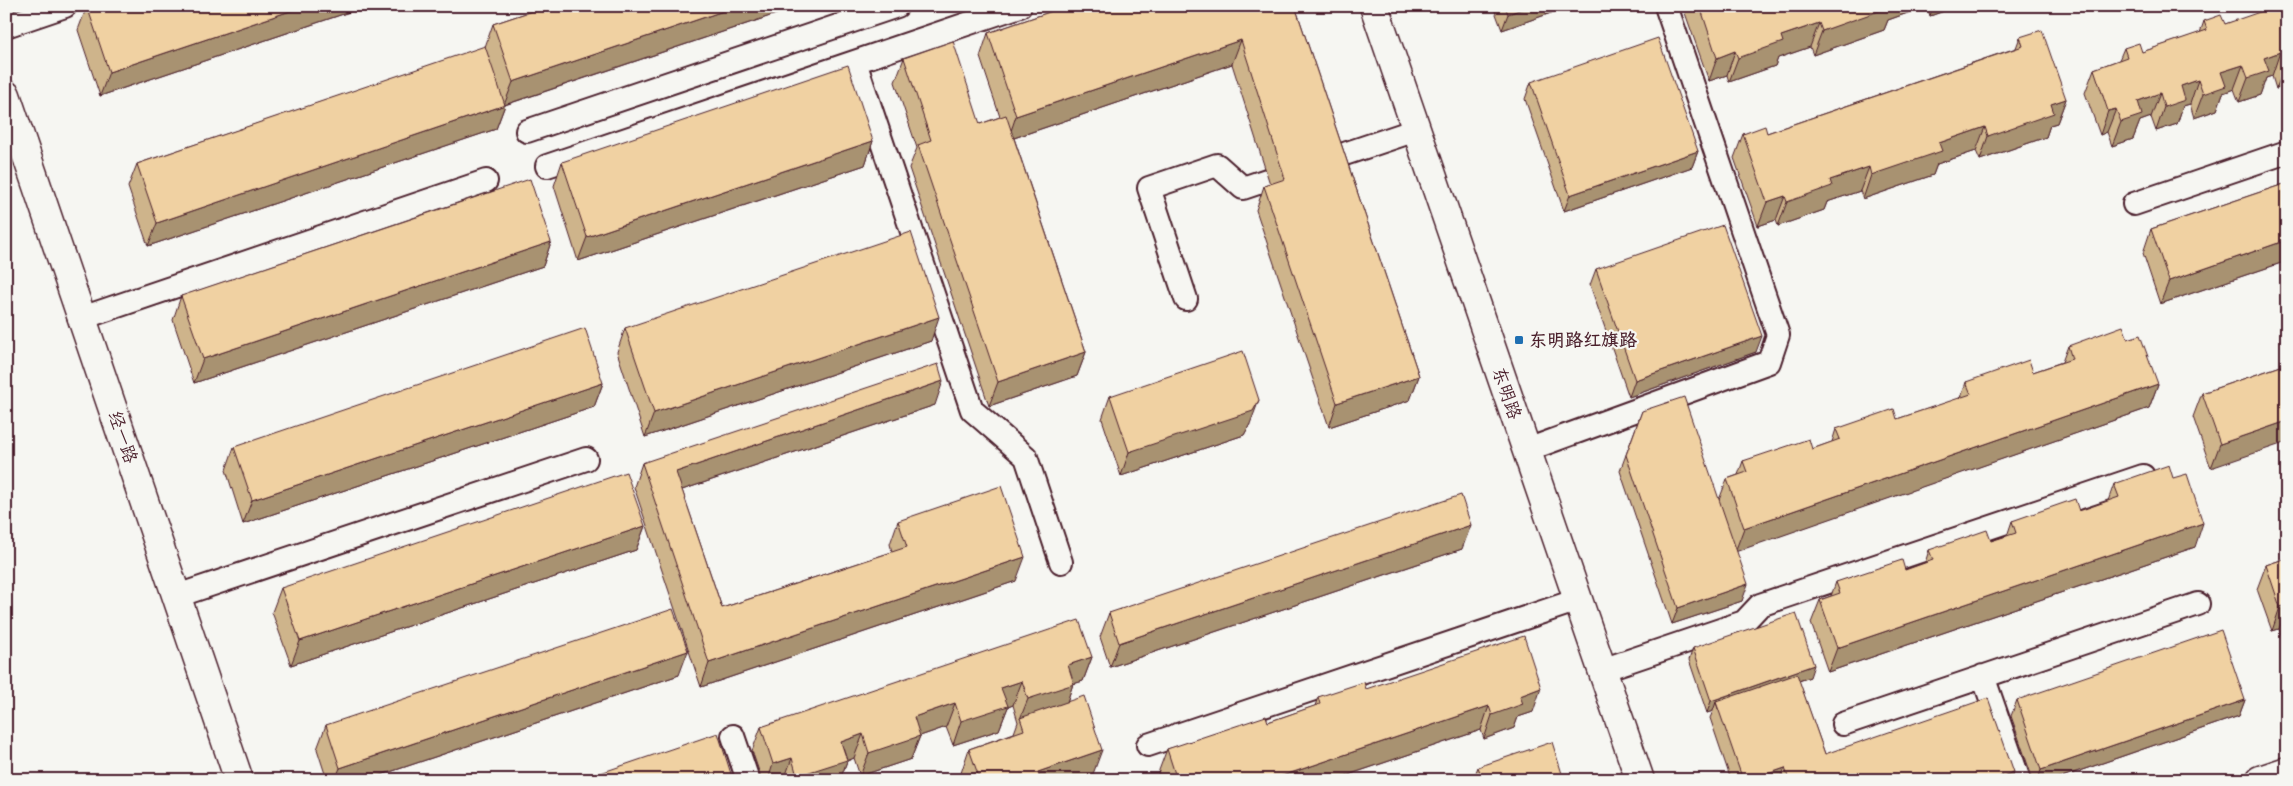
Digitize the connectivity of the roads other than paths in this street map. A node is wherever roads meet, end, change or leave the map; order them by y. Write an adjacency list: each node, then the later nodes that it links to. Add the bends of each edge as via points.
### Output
1 (65, 6): 6 (lane)
2 (1020, 6): 7 (lane)
3 (1374, 6): 9 (street, 东明路)
4 (1666, 6): 17 (lane, via 1778,336 1769,362)
5 (885, 8): 10 (lane)
6 (6, 26)
7 (855, 62): 12 (lane); 20 (lane, via 972,410 1026,457)
8 (6, 94): 16 (street, 经一路)
9 (1416, 130): 15 (lane, via 1242,188 1217,165 1149,188); 17 (street, 东明路)
10 (527, 131)
11 (2287, 152): 14 (lane)
12 (547, 166)
13 (486, 181): 16 (lane)
14 (2134, 204)
15 (1186, 299)
16 (82, 318): 21 (street, 经一路)
17 (1527, 450): 22 (street, 东明路)
18 (586, 459): 21 (lane)
19 (2154, 472): 24 (lane, via 1760,605 1744,622)
20 (1061, 562)
21 (177, 596): 30 (street, 经一路)
22 (1578, 600): 24 (street, 东明路); 28 (lane)
23 (2198, 604): 25 (lane)
24 (1602, 670): 32 (street, 东明路)
25 (1984, 676): 26 (lane); 33 (lane)
26 (1844, 724)
27 (733, 736): 31 (lane)
28 (1148, 745)
29 (2287, 771): 34 (street)
30 (240, 780)
31 (748, 780)
32 (1640, 780)
33 (2019, 780)
34 (2260, 780)

